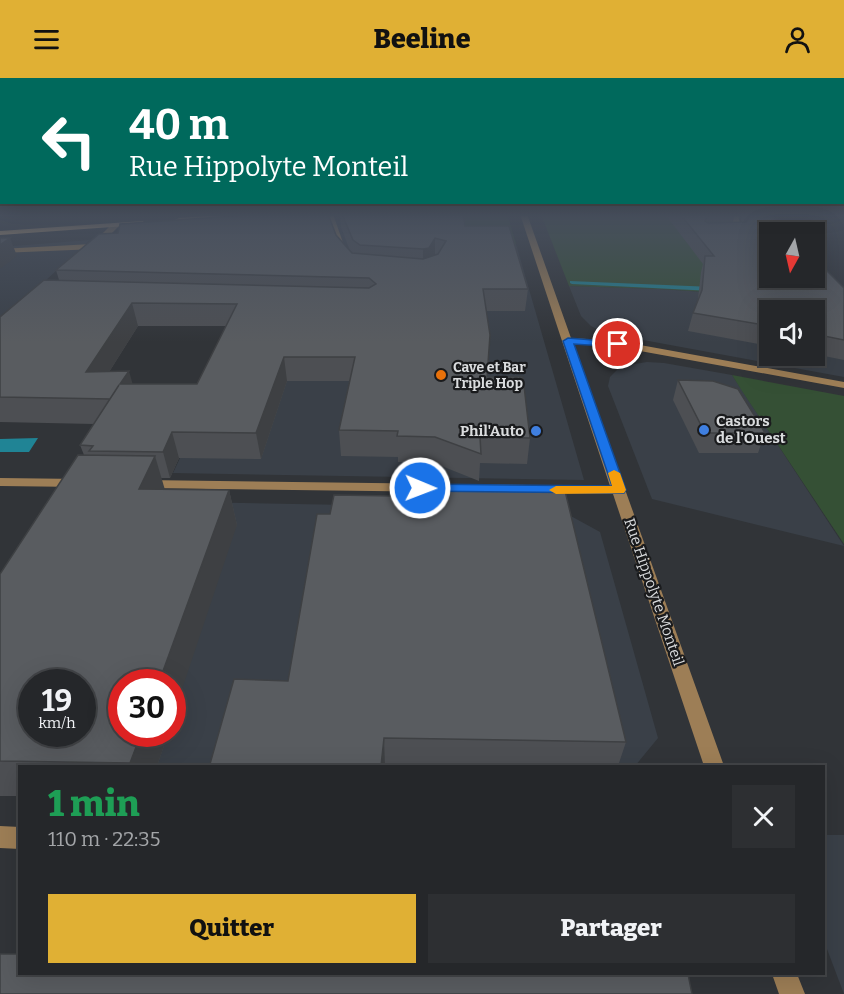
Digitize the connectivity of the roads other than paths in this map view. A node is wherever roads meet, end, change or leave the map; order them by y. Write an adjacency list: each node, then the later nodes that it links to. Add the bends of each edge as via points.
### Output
1 (347, 257): 3 (street)
2 (538, 257): 4 (street, Rue Hippolyte Monteil)
3 (351, 267)
4 (568, 341): 5 (street, via 618,344); 9 (street, Rue Hippolyte Monteil)
5 (844, 385)
6 (0, 482): 7 (street)
7 (95, 483)
8 (131, 484): 9 (street)
9 (620, 490): 10 (street, Rue Hippolyte Monteil)
10 (714, 765)
11 (0, 837): 12 (street)
12 (18, 838)
13 (785, 975): 14 (street)
14 (792, 994)

